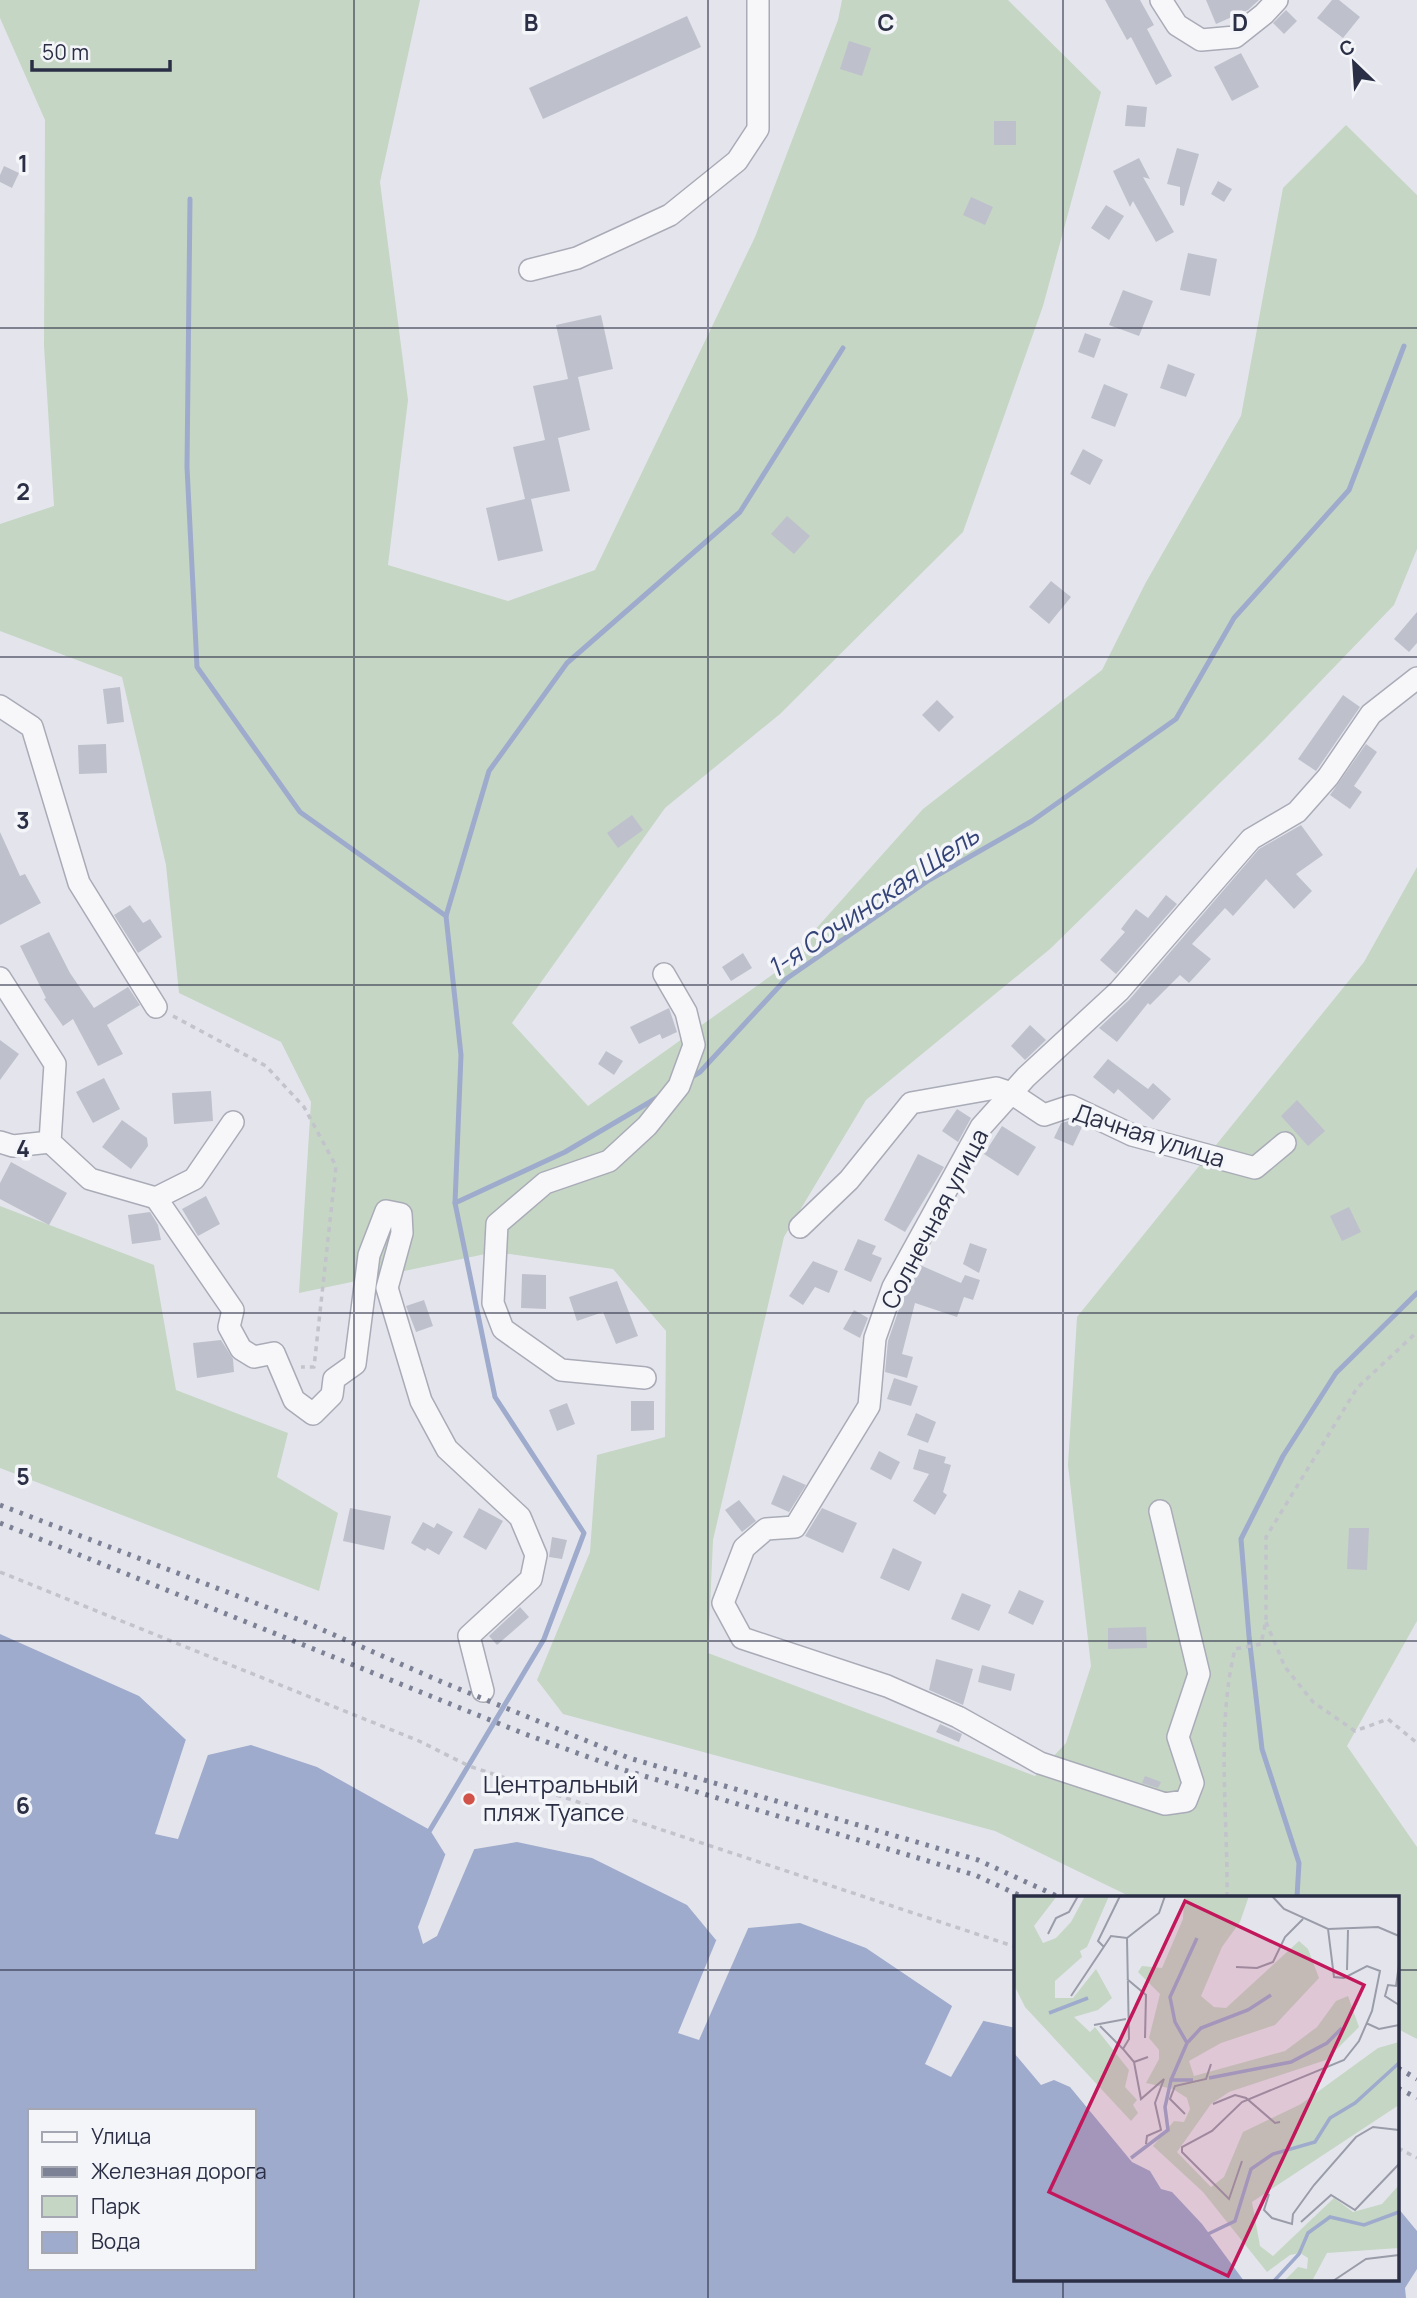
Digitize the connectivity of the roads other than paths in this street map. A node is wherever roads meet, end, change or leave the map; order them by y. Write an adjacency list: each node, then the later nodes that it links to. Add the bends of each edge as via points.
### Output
1 (758, 0): 4 (street, via 758,130 737,161 670,215 577,258)
2 (1161, 0): 3 (street, via 1177,25 1201,40 1235,37)
3 (1277, 0)
4 (530, 270)
5 (1417, 678): 10 (street, Солнечная улица, via 1371,714 1328,777 1297,812 1251,839 1119,991)
6 (0, 706): 9 (street, via 32,727 79,883)
7 (664, 974): 17 (street, via 686,1012 694,1045 679,1086 647,1126 609,1161 545,1184 497,1224 493,1303 503,1329 561,1370)
8 (0, 978): 13 (street, via 55,1064)
9 (156, 1007)
10 (1011, 1093): 14 (street, Дачная улица, via 1044,1115 1072,1106 1132,1135 1255,1168); 16 (street, via 996,1088 911,1103 849,1180); 18 (street, Солнечная улица, via 981,1126 893,1287 876,1338 869,1406 795,1527 766,1529 744,1549 723,1603 742,1638 887,1686 958,1717 1040,1763 1164,1804 1186,1801 1193,1783 1178,1737 1199,1674)
11 (233, 1122): 15 (street, via 194,1179)
12 (0, 1142): 13 (street, via 13,1146)
13 (50, 1142): 15 (street, via 90,1180)
14 (1285, 1143)
15 (156, 1198): 19 (street, via 233,1310 229,1327 241,1349 254,1357 274,1353 294,1400 313,1414 332,1395 334,1378 355,1364 369,1255 386,1211 401,1214 402,1233 387,1288 421,1401 447,1449 520,1517 536,1555 531,1579 469,1636)
16 (800, 1227)
17 (645, 1378)
18 (1160, 1511)
19 (483, 1691)

